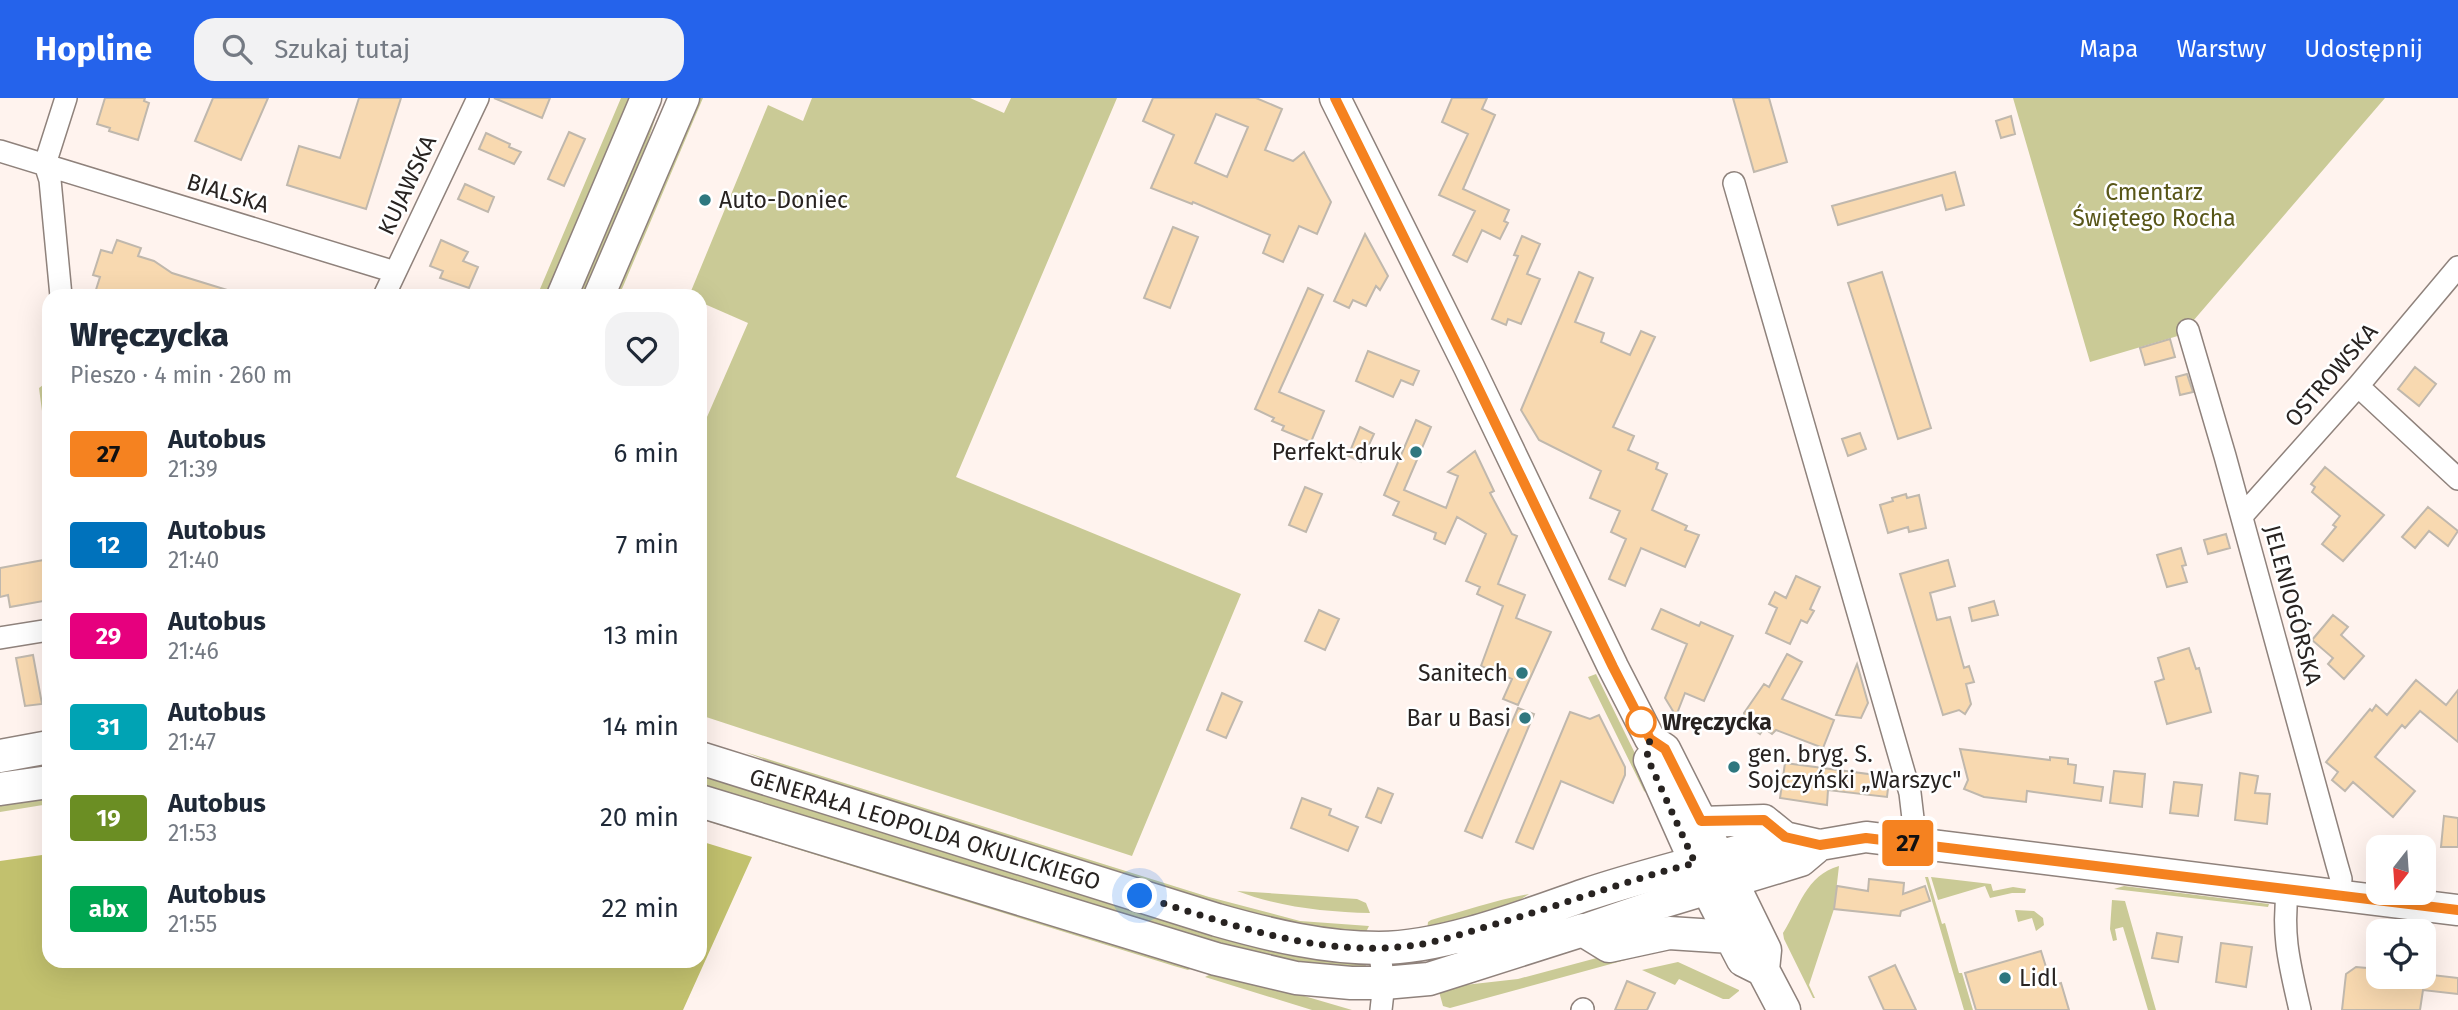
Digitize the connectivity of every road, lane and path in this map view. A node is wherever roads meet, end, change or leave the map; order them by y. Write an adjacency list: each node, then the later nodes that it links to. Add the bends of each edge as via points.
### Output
1 (66, 98): 7 (street)
2 (478, 98): 9 (street, KUJAWSKA)
3 (646, 98): 13 (main road)
4 (684, 98): 14 (main road)
5 (1335, 98): 21 (main road)
6 (0, 151): 7 (street, BIALSKA)
7 (45, 164): 9 (street, BIALSKA); 11 (street)
8 (1734, 183): 30 (street, via 1910,793)
9 (395, 272): 12 (street, KUJAWSKA)
10 (2454, 281): 16 (street, OSTROWSKA)
11 (60, 289)
12 (387, 289)
13 (565, 289)
14 (602, 289)
15 (2188, 330): 18 (street, JELENIOGÓRSKA)
16 (2358, 386): 17 (street); 18 (street, OSTROWSKA)
17 (2458, 479)
18 (2242, 516): 34 (street, JELENIOGÓRSKA, via 2341,879)
19 (42, 631): 20 (street)
20 (0, 638)
21 (1650, 739): 28 (main road, via 1665,749); 32 (main road, via 1647,757)
22 (42, 748): 23 (main road)
23 (0, 756)
24 (707, 760): 38 (main road, GENERAŁA LEOPOLDA OKULICKIEGO, via 1217,920 1299,941)
25 (42, 783): 26 (main road)
26 (0, 789)
27 (707, 803): 40 (main road, GENERAŁA LEOPOLDA OKULICKIEGO, via 1216,959 1296,978 1351,984)
28 (1701, 821): 29 (main road, via 1764,820); 32 (main road)
29 (1785, 837): 31 (main road); 32 (main road)
30 (1916, 844): 31 (main road, via 1866,838); 33 (main road)
31 (1820, 845): 32 (main road, via 1801,861)
32 (1713, 873): 36 (main road, GENERAŁA LEOPOLDA OKULICKIEGO, via 1659,904); 37 (main road); 38 (main road, GENERAŁA LEOPOLDA OKULICKIEGO, via 1639,877 1423,945); 39 (main road, via 1765,950)
33 (2288, 888): 34 (main road); 42 (street, via 2285,941)
34 (2339, 895): 35 (main road)
35 (2458, 909)
36 (1583, 930): 37 (main road, via 1609,946 1669,933); 40 (main road, GENERAŁA LEOPOLDA OKULICKIEGO, via 1429,979)
37 (1731, 937): 39 (main road, via 1743,960)
38 (1379, 948): 40 (street)
39 (1763, 970): 41 (main road)
40 (1388, 1001)
41 (1784, 1010)
42 (2300, 1010)

